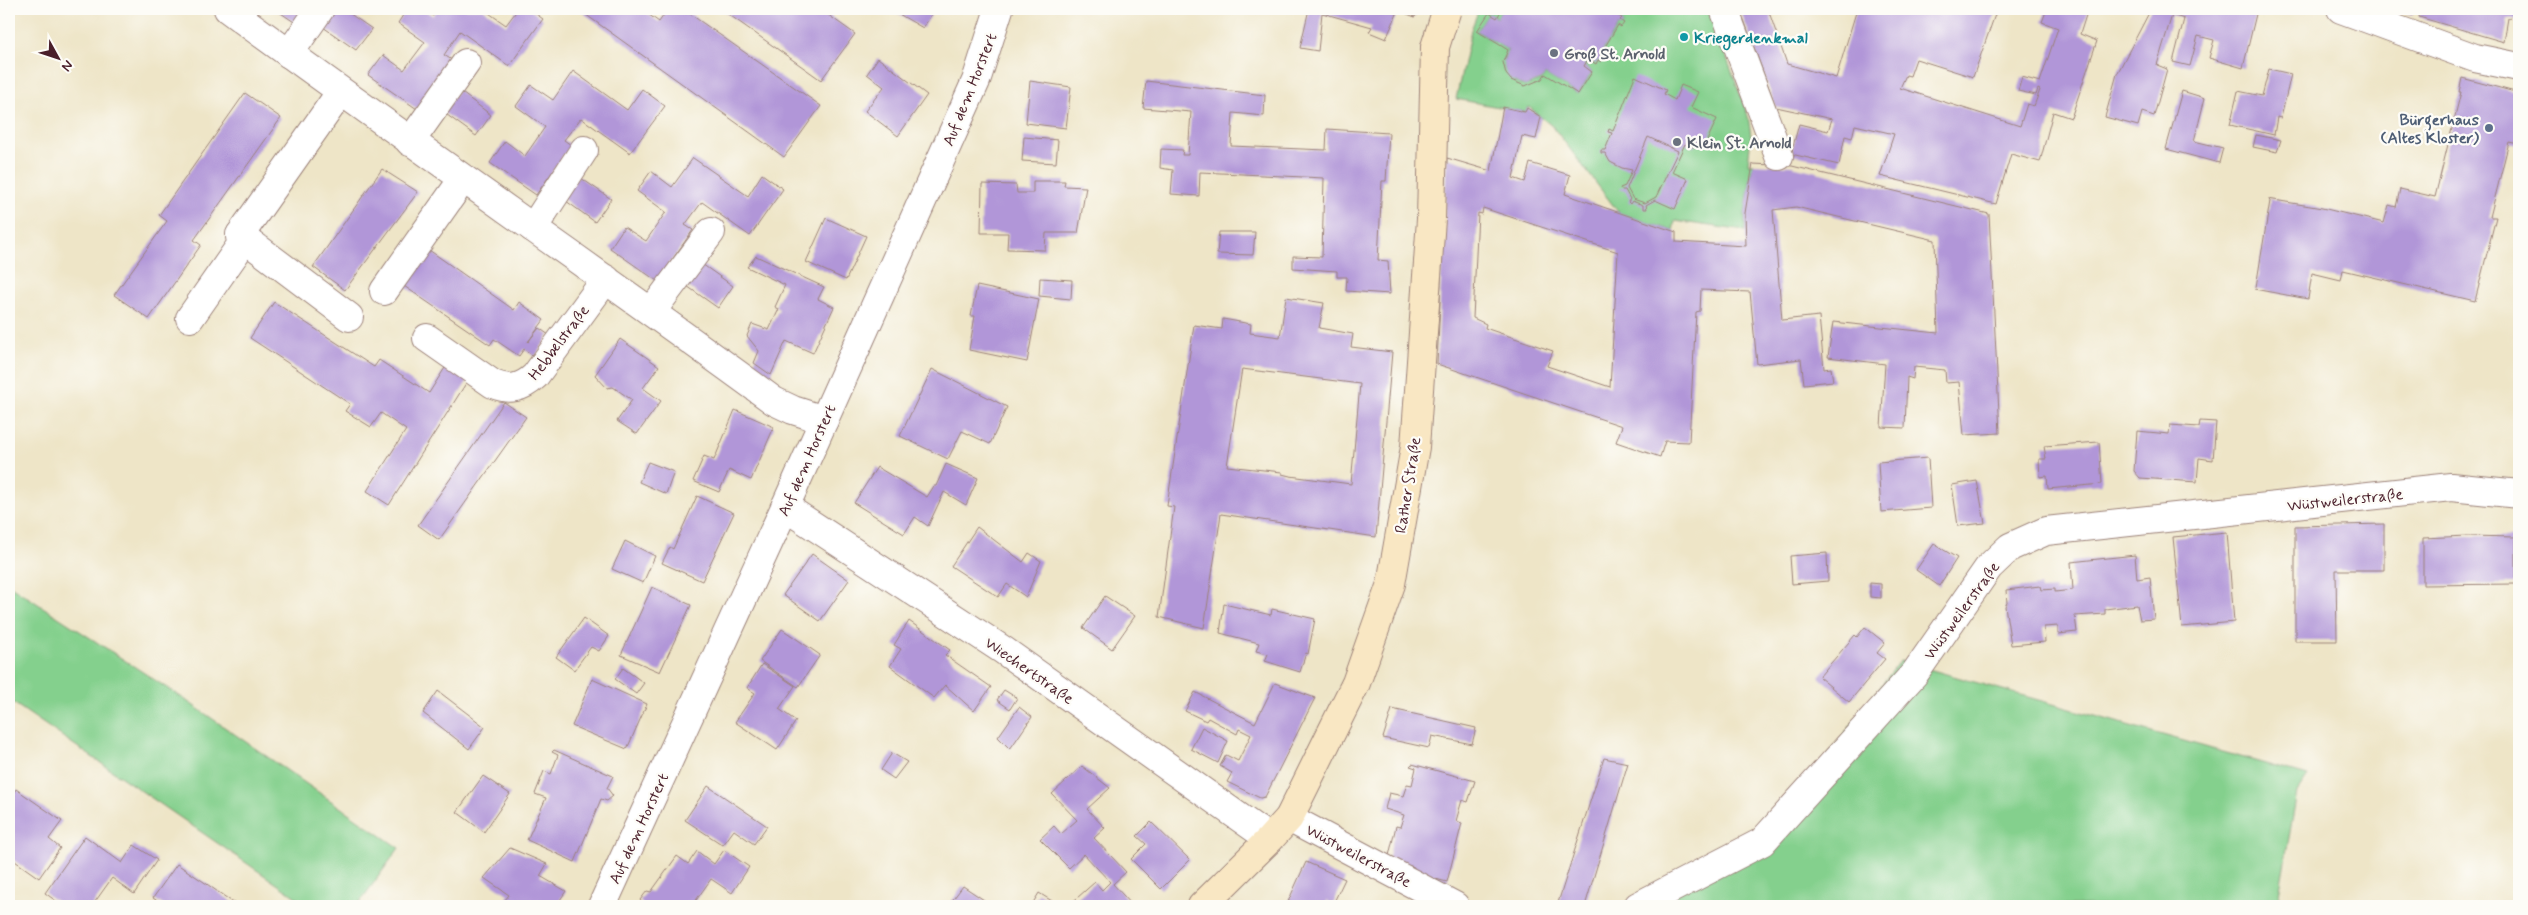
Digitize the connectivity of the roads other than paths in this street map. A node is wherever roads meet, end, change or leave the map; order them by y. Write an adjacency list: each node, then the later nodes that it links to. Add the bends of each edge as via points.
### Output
1 (228, 9): 7 (street)
2 (320, 9): 7 (street)
3 (998, 9): 24 (street, Auf dem Horstert, via 976,81)
4 (1447, 9): 27 (main road, Rather Straße, via 1436,47 1431,219 1414,447 1391,584 1356,683)
5 (1724, 9): 13 (street)
6 (2341, 9): 9 (street, via 2476,58)
7 (289, 54): 10 (street)
8 (466, 63): 11 (street)
9 (2519, 67)
10 (340, 93): 11 (street); 17 (street)
11 (410, 142): 14 (street)
12 (584, 150): 15 (street)
13 (1779, 156)
14 (463, 179): 15 (street); 19 (street)
15 (533, 228): 18 (street)
16 (710, 232): 20 (street)
17 (240, 235): 21 (street); 22 (street, via 242,245)
18 (606, 279): 20 (street); 23 (street, Hebbelstraße, via 535,376 525,384 504,389 493,384)
19 (384, 291)
20 (652, 311): 24 (street, via 774,401)
21 (349, 317)
22 (190, 318)
23 (427, 338)
24 (824, 420): 26 (street, Auf dem Horstert)
25 (2519, 494): 32 (street, Wüstweilerstraße, via 2451,488 2046,531 2010,547 1989,568 1915,673 1762,842)
26 (785, 507): 28 (street, Wiechertstraße, via 1003,650); 29 (street, Auf dem Horstert)
27 (1289, 818): 28 (main road, Rather Straße); 31 (street, Wüstweilerstraße)
28 (1270, 839): 30 (main road, Rather Straße)
29 (602, 906)
30 (1202, 906)
31 (1455, 906)
32 (1638, 906)

